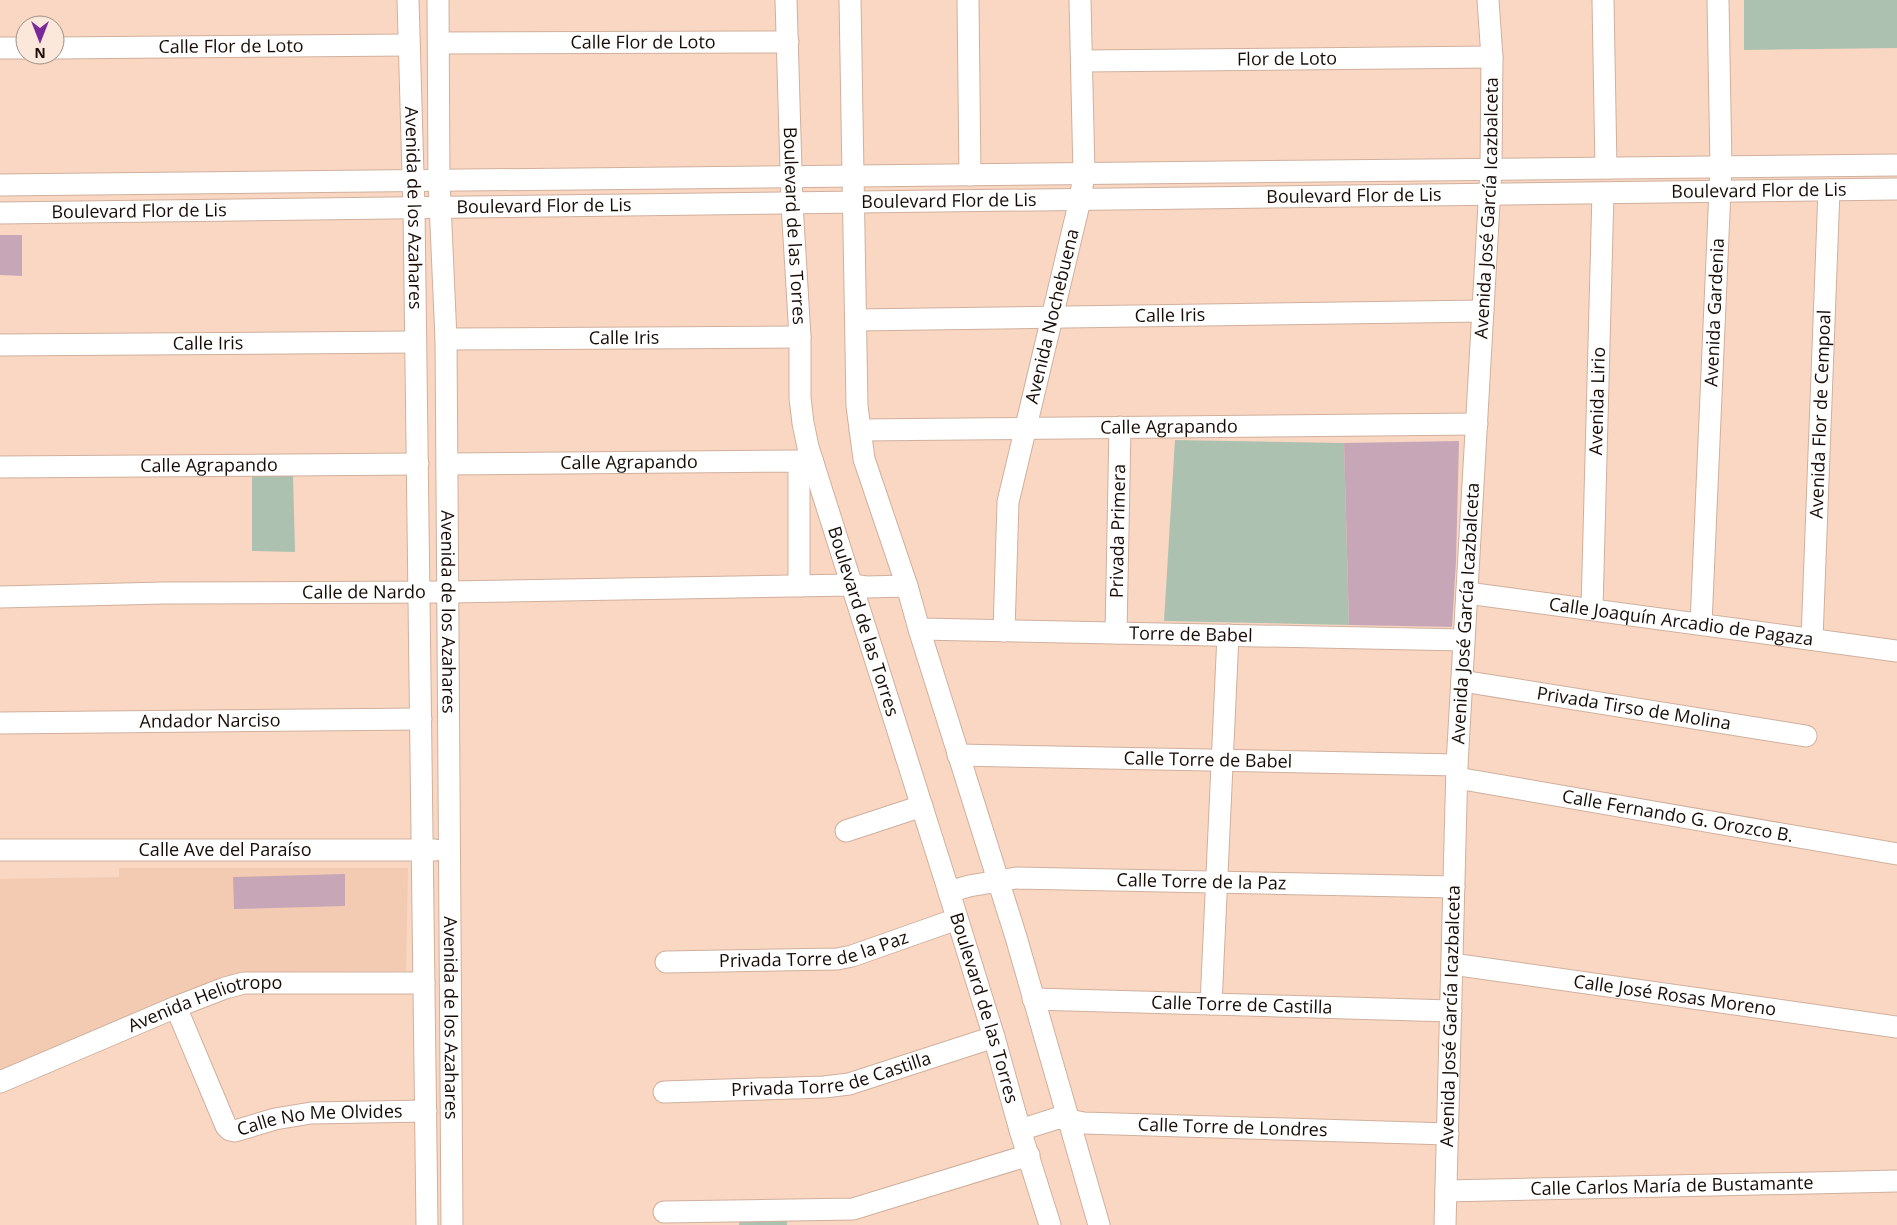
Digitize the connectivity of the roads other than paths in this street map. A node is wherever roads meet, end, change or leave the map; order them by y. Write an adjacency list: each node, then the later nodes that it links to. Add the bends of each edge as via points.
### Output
1 (408, 0): 12 (street, Avenida de los Azahares)
2 (438, 0): 11 (street, Avenida de los Azahares)
3 (786, 0): 10 (street, Boulevard de las Torres)
4 (850, 0): 25 (street)
5 (968, 0): 23 (street)
6 (1080, 0): 17 (street, Avenida Nochebuena)
7 (1488, 0): 16 (street, Avenida José García Icazbalceta)
8 (1603, 0): 20 (street)
9 (1718, 0): 19 (street, Avenida Gardenia)
10 (788, 42): 11 (street, Calle Flor de Loto); 24 (street, Boulevard de las Torres)
11 (439, 43): 27 (street, Avenida de los Azahares)
12 (409, 44): 15 (street, Calle Flor de Loto); 26 (street, Avenida de los Azahares)
13 (0, 48): 14 (street)
14 (15, 48)
15 (65, 48)
16 (1492, 57): 17 (street, Flor de Loto); 21 (street, Avenida José García Icazbalceta)
17 (1082, 61): 22 (street, Avenida Nochebuena)
18 (1897, 165): 19 (street, Boulevard Flor de Lis)
19 (1721, 167): 20 (street, Boulevard Flor de Lis); 31 (street, Avenida Gardenia)
20 (1606, 168): 21 (street, Boulevard Flor de Lis)
21 (1491, 169): 22 (street, Boulevard Flor de Lis); 33 (street, Avenida José García Icazbalceta)
22 (1084, 174): 23 (street, Boulevard Flor de Lis); 34 (street, Avenida Nochebuena)
23 (970, 175): 25 (street, Boulevard Flor de Lis)
24 (791, 176): 25 (street, Boulevard Flor de Lis); 27 (street, Boulevard Flor de Lis); 36 (street, Boulevard de las Torres)
25 (853, 176): 35 (street)
26 (413, 180): 27 (street, Boulevard Flor de Lis); 28 (street, Boulevard Flor de Lis); 38 (street, Avenida de los Azahares)
27 (440, 180): 37 (street, Avenida de los Azahares)
28 (0, 185)
29 (1897, 189): 30 (street, Boulevard Flor de Lis)
30 (1829, 190): 31 (street, Boulevard Flor de Lis); 68 (street, Avenida Flor de Cempoal)
31 (1719, 192): 32 (street, Boulevard Flor de Lis); 63 (street, Avenida Gardenia)
32 (1603, 193): 33 (street, Boulevard Flor de Lis); 62 (street, Avenida Lirio)
33 (1490, 195): 34 (street, Boulevard Flor de Lis); 40 (street, Avenida José García Icazbalceta)
34 (1080, 200): 35 (street, Boulevard Flor de Lis); 41 (street, Avenida Nochebuena)
35 (852, 203): 36 (street, Boulevard Flor de Lis); 42 (street)
36 (792, 204): 37 (street, Boulevard Flor de Lis); 43 (street, Boulevard de las Torres)
37 (440, 208): 38 (street, Boulevard Flor de Lis); 44 (street, Avenida de los Azahares)
38 (414, 209): 39 (street, Boulevard Flor de Lis); 45 (street, Avenida de los Azahares)
39 (0, 213)
40 (1483, 311): 41 (street, Calle Iris); 47 (street, Avenida José García Icazbalceta)
41 (1053, 317): 42 (street, Calle Iris); 49 (street, Avenida Nochebuena)
42 (856, 320): 50 (street)
43 (800, 337): 44 (street, Calle Iris); 51 (street, Boulevard de las Torres, via 800,398)
44 (446, 339): 53 (street, Avenida de los Azahares)
45 (415, 342): 46 (street, Calle Iris); 52 (street, Avenida de los Azahares)
46 (0, 345)
47 (1477, 424): 48 (street, Calle Agrapando); 60 (street, Avenida José García Icazbalceta)
48 (1120, 427): 49 (street, Calle Agrapando); 66 (street, Privada Primera)
49 (1026, 428): 50 (street, Calle Agrapando); 65 (street, Avenida Nochebuena, via 1008,502)
50 (860, 430): 57 (street, via 864,459)
51 (806, 462): 53 (street, Calle Agrapando); 55 (street, Boulevard de las Torres); 56 (street)
52 (418, 464): 54 (street, Calle Agrapando); 58 (street, Avenida de los Azahares)
53 (447, 464): 59 (street, Avenida de los Azahares)
54 (0, 467)
55 (852, 585): 56 (street, Calle de Nardo); 57 (street, Calle de Nardo); 78 (street, Boulevard de las Torres)
56 (798, 586): 59 (street, Calle de Nardo)
57 (907, 586): 64 (street)
58 (419, 592): 59 (street, Calle de Nardo); 61 (street, Calle de Nardo); 72 (street, Avenida de los Azahares)
59 (448, 592): 81 (street, Avenida de los Azahares)
60 (1467, 593): 62 (street, Calle Joaquín Arcadio de Pagaza); 69 (street, Avenida José García Icazbalceta)
61 (0, 597)
62 (1592, 609): 63 (street, Calle Joaquín Arcadio de Pagaza)
63 (1702, 624): 68 (street, Calle Joaquín Arcadio de Pagaza)
64 (919, 629): 65 (street, Torre de Babel); 75 (street)
65 (1004, 631): 66 (street, Torre de Babel)
66 (1116, 633): 67 (street, Torre de Babel)
67 (1228, 635): 69 (street, Torre de Babel); 76 (street)
68 (1812, 638): 70 (street, Calle Joaquín Arcadio de Pagaza)
69 (1463, 640): 71 (street, Avenida José García Icazbalceta)
70 (1897, 651)
71 (1462, 681): 74 (street, Privada Tirso de Molina); 77 (street, Avenida José García Icazbalceta)
72 (421, 720): 73 (street, Andador Narciso); 82 (street, Avenida de los Azahares)
73 (0, 723)
74 (1806, 736)
75 (958, 755): 76 (street, Calle Torre de Babel); 84 (street)
76 (1223, 760): 77 (street, Calle Torre de Babel); 85 (street)
77 (1457, 772): 83 (street, Calle Fernando G. Orozco B.); 86 (street, Avenida José García Icazbalceta)
78 (922, 806): 79 (street); 87 (street, Boulevard de las Torres)
79 (846, 831)
80 (0, 850): 82 (street, Calle Ave del Paraíso)
81 (451, 850): 82 (street, Calle Ave del Paraíso); 111 (street, Avenida de los Azahares)
82 (422, 851): 91 (street, Avenida de los Azahares)
83 (1897, 854)
84 (997, 881): 85 (street, Calle Torre de la Paz, via 1016,878); 87 (street, Calle Torre de la Paz); 92 (street)
85 (1217, 882): 86 (street, Calle Torre de la Paz); 93 (street)
86 (1454, 887): 90 (street, Avenida José García Icazbalceta)
87 (949, 892): 88 (street, Boulevard de las Torres)
88 (957, 919): 89 (street, Privada Torre de la Paz, via 837,959); 97 (street, Boulevard de las Torres)
89 (666, 962)
90 (1452, 964): 95 (street, Avenida José García Icazbalceta); 96 (street, Calle José Rosas Moreno)
91 (424, 983): 94 (street, Avenida Heliotropo, via 244,982); 100 (street, Avenida de los Azahares)
92 (1033, 1000): 93 (street, Calle Torre de Castilla); 101 (street)
93 (1211, 1004): 95 (street, Calle Torre de Castilla)
94 (176, 1007): 98 (street, Avenida Heliotropo); 100 (street, Calle No Me Olvides, via 230,1130 311,1113)
95 (1451, 1010): 103 (street, Avenida José García Icazbalceta)
96 (1897, 1027)
97 (994, 1037): 99 (street, Privada Torre de Castilla, via 849,1084); 102 (street, Boulevard de las Torres)
98 (0, 1082)
99 (664, 1092)
100 (426, 1111): 110 (street, Avenida de los Azahares)
101 (1069, 1120): 102 (street, Calle Torre de Londres, via 1058,1118); 103 (street, Calle Torre de Londres); 113 (street)
102 (1020, 1130): 104 (street, Boulevard de las Torres)
103 (1448, 1134): 106 (street, Avenida José García Icazbalceta)
104 (1029, 1155): 109 (street, via 853,1209); 112 (street, Boulevard de las Torres)
105 (1897, 1181): 106 (street, Calle Carlos María de Bustamante)
106 (1446, 1191): 114 (street, Avenida José García Icazbalceta)
107 (664, 1212): 108 (street)
108 (715, 1218): 109 (street)
109 (791, 1218)
110 (427, 1225)
111 (452, 1225)
112 (1050, 1225)
113 (1099, 1225)
114 (1445, 1225)

